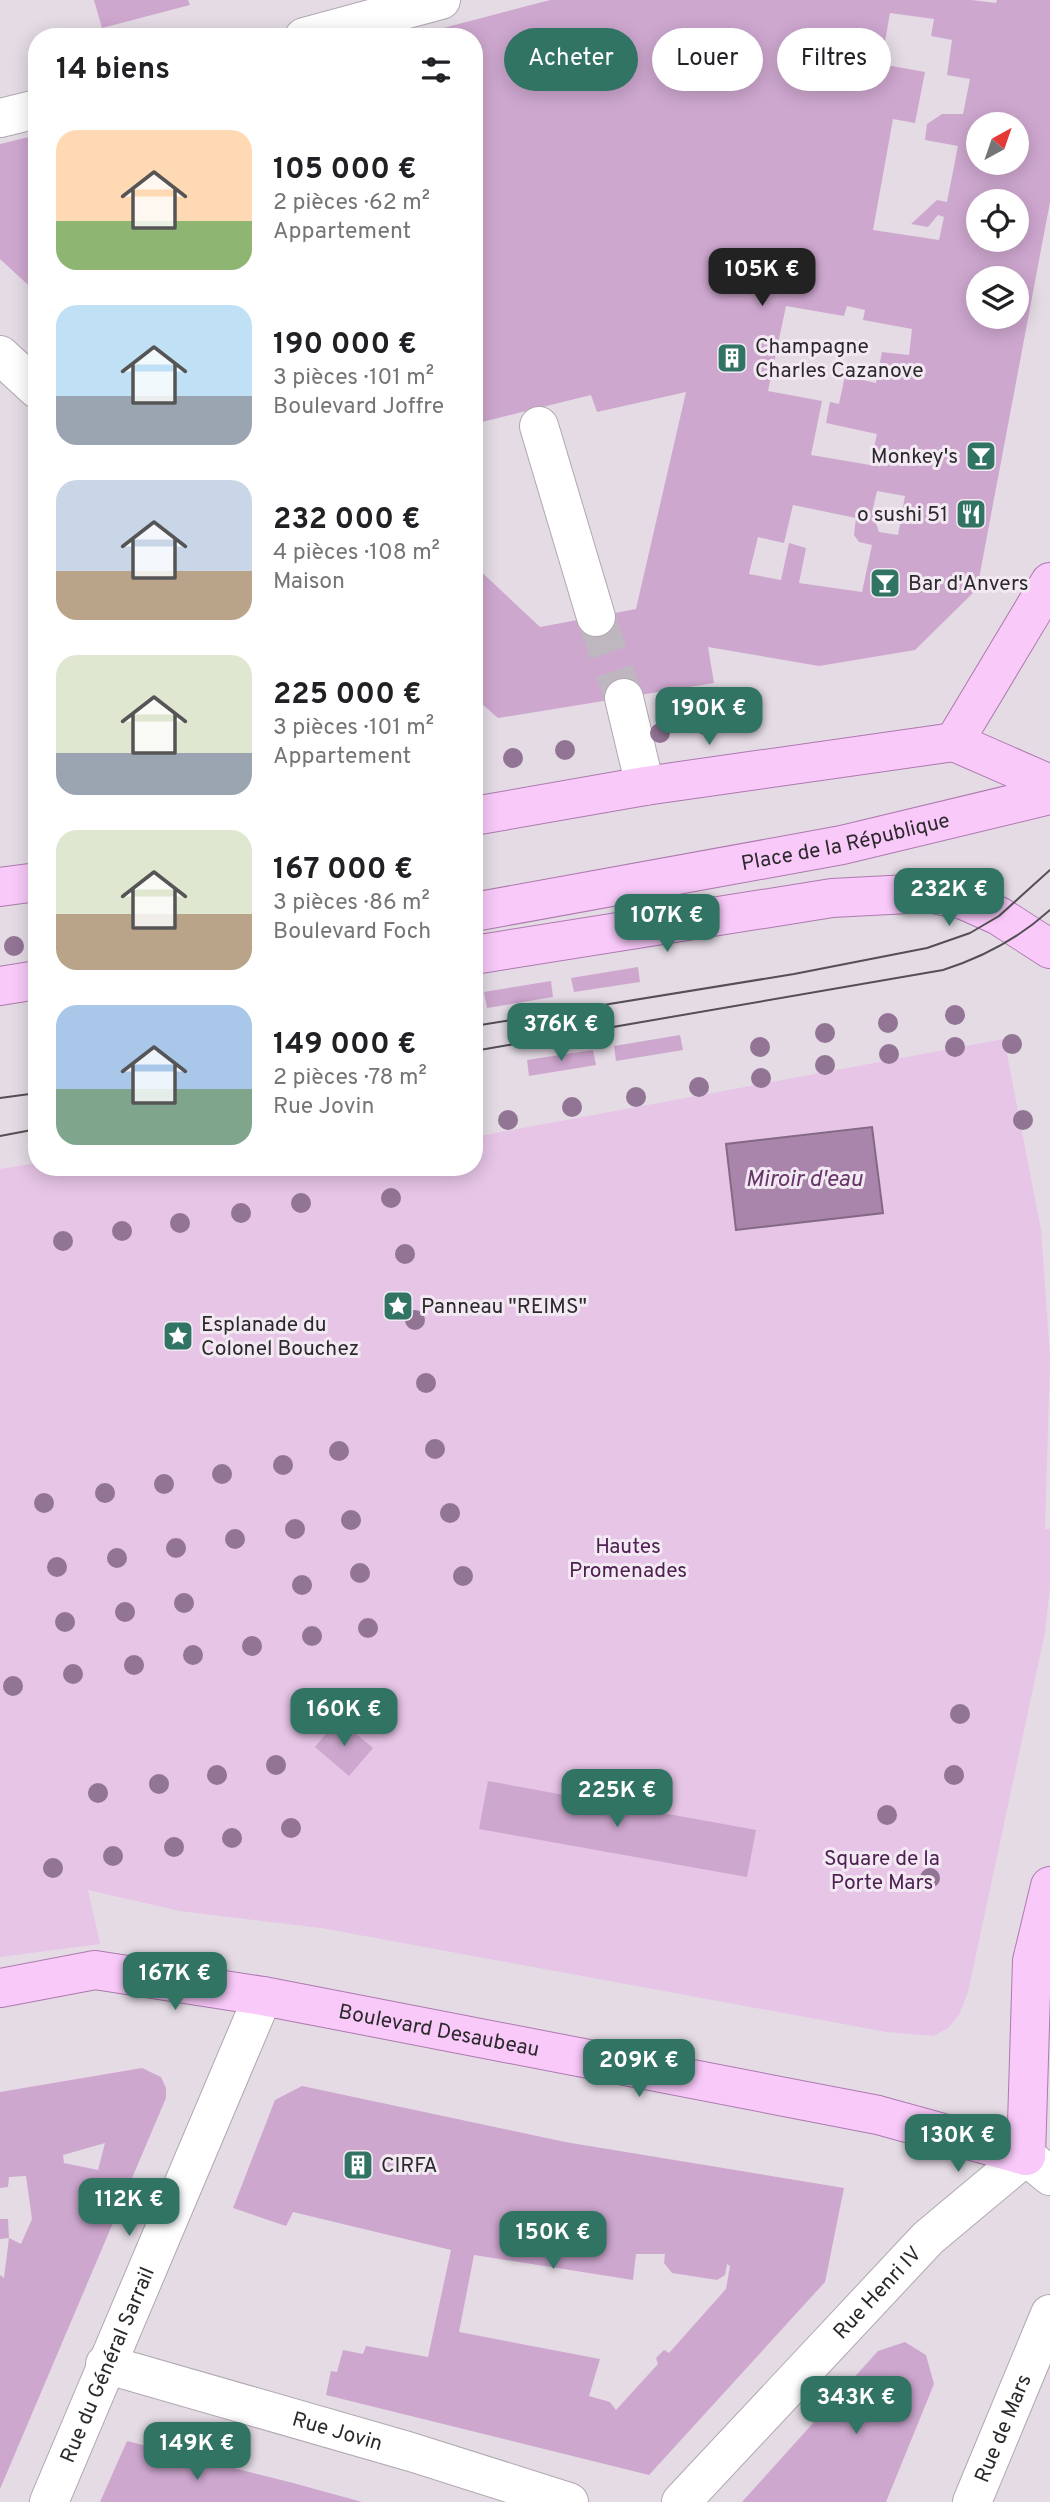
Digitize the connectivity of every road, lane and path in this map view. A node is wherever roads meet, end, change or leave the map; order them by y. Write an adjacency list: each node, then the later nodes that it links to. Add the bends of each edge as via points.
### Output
1 (441, 0): 2 (street)
2 (337, 28)
3 (28, 110): 4 (street)
4 (0, 118)
5 (0, 355): 6 (street)
6 (28, 381)
7 (539, 426): 9 (street)
8 (1050, 582): 11 (main road)
9 (596, 617)
10 (624, 698): 13 (street)
11 (954, 742): 12 (main road); 13 (main road)
12 (1050, 784)
13 (645, 786): 15 (main road)
14 (1050, 795): 18 (main road, Place de la République, via 842,845)
15 (483, 809)
16 (28, 883): 17 (main road)
17 (0, 887)
18 (483, 910)
19 (1050, 949): 20 (main road, via 999,916 963,900 928,893 832,898)
20 (483, 954)
21 (28, 981): 22 (main road)
22 (0, 986)
23 (1050, 1886): 27 (main road, via 1032,1961)
24 (0, 1988): 25 (main road, Boulevard Desaubeau, via 95,1970)
25 (263, 1996): 27 (main road, Boulevard Desaubeau, via 878,2115); 29 (street, Rue du Général Sarrail)
26 (1050, 2117): 27 (main road)
27 (1038, 2166): 32 (street, Rue Henri IV, via 928,2238)
28 (1050, 2314): 33 (street, Rue de Mars)
29 (105, 2364): 30 (street, Rue du Général Sarrail); 31 (street, Rue Jovin)
30 (49, 2502)
31 (569, 2502)
32 (681, 2502)
33 (972, 2502)

